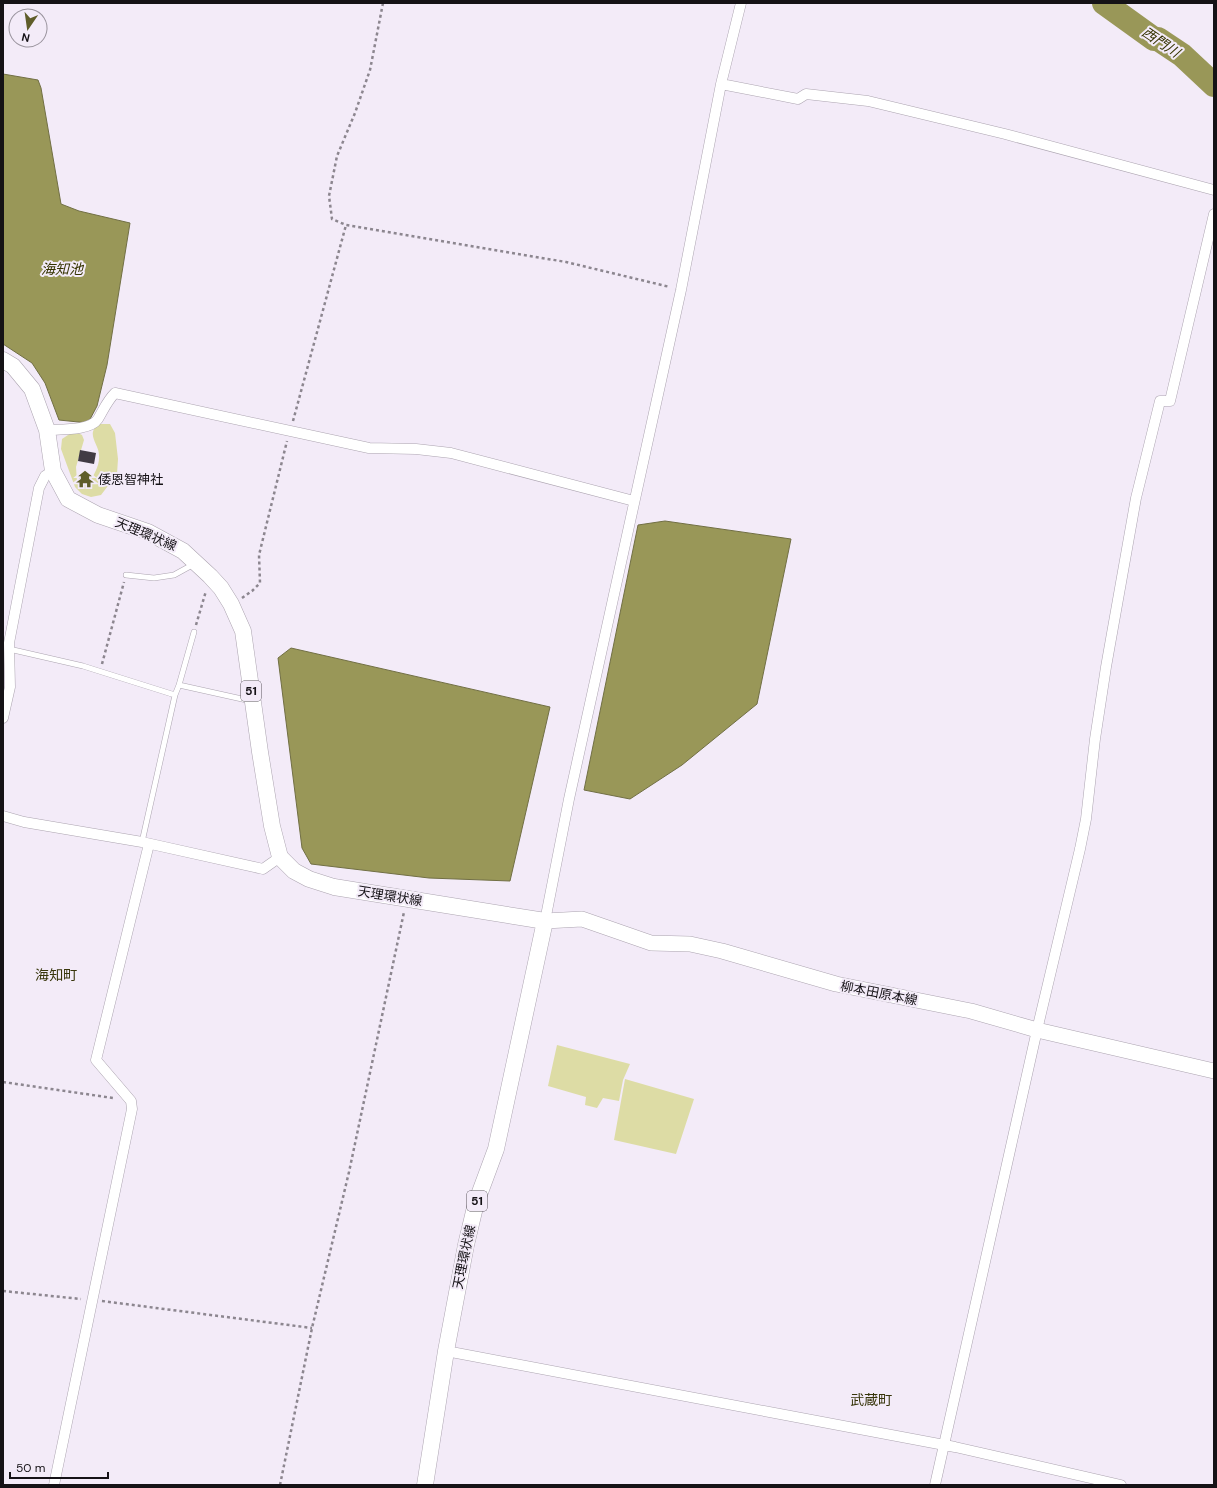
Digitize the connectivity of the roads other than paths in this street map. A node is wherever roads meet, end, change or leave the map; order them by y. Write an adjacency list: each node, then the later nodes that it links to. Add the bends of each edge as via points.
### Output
1 (741, 3): 2 (street)
2 (721, 84): 3 (street, via 798,100 806,94 868,102 1005,134); 8 (street, via 681,290)
3 (1214, 190)
4 (1214, 214): 21 (street, via 1170,401 1160,401 1136,498 1106,667 1086,819)
5 (3, 360): 6 (main road, 天理環状線 / 51, via 13,366 32,389)
6 (47, 430): 7 (main road, 天理環状線 / 51); 8 (street, via 90,426 97,421 108,400 115,393 369,448 451,453)
7 (53, 471): 9 (main road, 天理環状線 / 51, via 68,499 98,515 148,532 183,551); 12 (street, via 46,476 39,488)
8 (634, 501): 20 (street)
9 (197, 563): 10 (lane, via 174,575 154,578); 15 (main road, 天理環状線 / 51, via 221,588 243,631)
10 (126, 574)
11 (194, 632): 13 (lane)
12 (9, 649): 14 (lane, via 83,666); 16 (street, via 10,687)
13 (179, 685): 14 (lane); 15 (lane)
14 (175, 695): 18 (lane)
15 (252, 701): 19 (main road, 天理環状線 / 51, via 272,826)
16 (3, 718)
17 (3, 816): 18 (street)
18 (146, 843): 19 (street, via 263,869); 25 (street, via 96,1060 131,1101 132,1108)
19 (280, 857): 20 (main road, 天理環状線, via 294,871 334,887)
20 (545, 921): 21 (main road, 柳本田原本線, via 582,919 651,943 690,944 722,951 836,984 971,1011); 23 (main road, 天理環状線 / 51, via 496,1149 476,1203 466,1245)
21 (1037, 1030): 22 (main road, 柳本田原本線); 24 (street)
22 (1214, 1071)
23 (446, 1351): 24 (street); 26 (main road, 天理環状線 / 51)
24 (943, 1445): 27 (street); 28 (street)
25 (54, 1485)
26 (425, 1485)
27 (935, 1485)
28 (1121, 1485)

